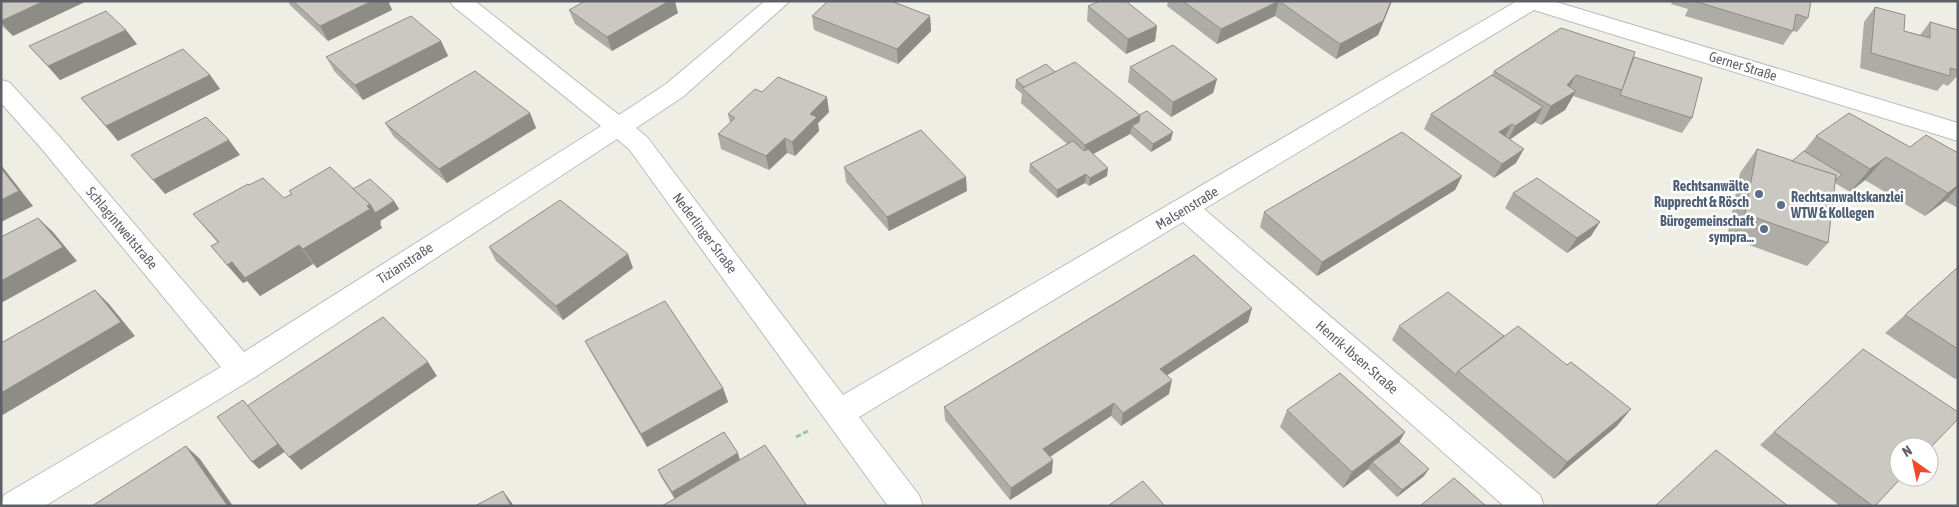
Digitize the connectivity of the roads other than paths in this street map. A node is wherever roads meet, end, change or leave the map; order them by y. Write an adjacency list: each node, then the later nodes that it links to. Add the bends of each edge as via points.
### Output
1 (461, 1): 5 (street, Nederlinger Straße)
2 (779, 1): 5 (street, Tizianstraße, via 676,90)
3 (1532, 2): 6 (street, Gerner Straße); 7 (street, Malsenstraße)
4 (1, 88): 8 (street, Schlagintweitstraße)
5 (619, 126): 8 (street, Tizianstraße); 9 (street, Nederlinger Straße, via 638,144)
6 (1958, 132)
7 (1186, 209): 9 (street, Malsenstraße); 12 (street, Henrik-Ibsen-Straße)
8 (240, 370): 10 (street, Tizianstraße)
9 (839, 413): 11 (street, Nederlinger Straße)
10 (16, 506)
11 (907, 506)
12 (1528, 506)

